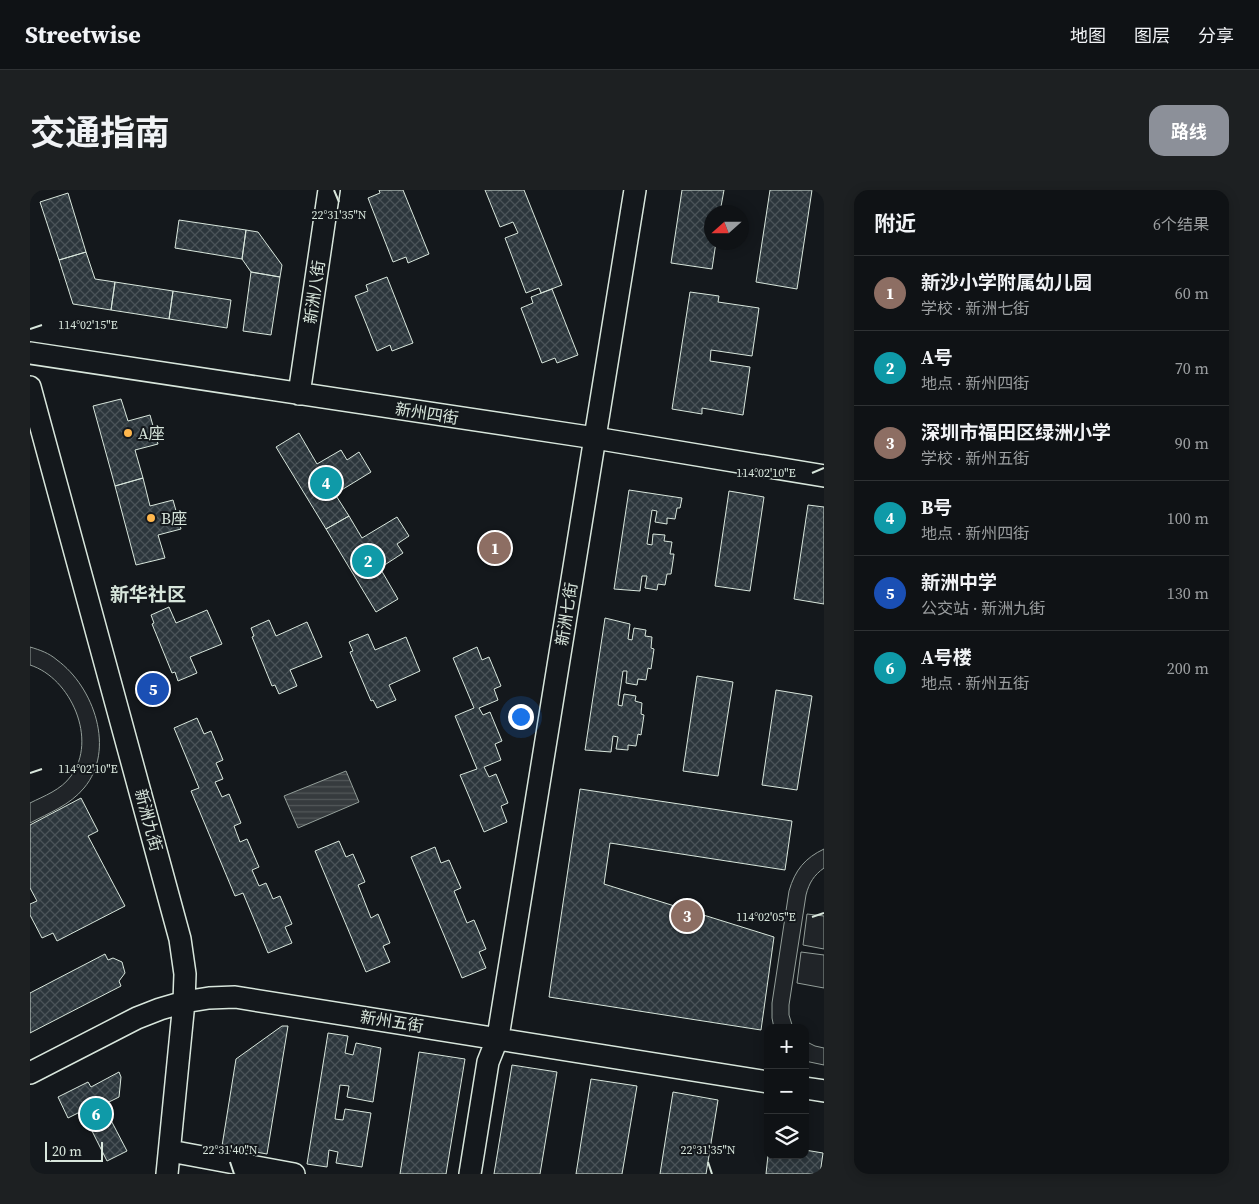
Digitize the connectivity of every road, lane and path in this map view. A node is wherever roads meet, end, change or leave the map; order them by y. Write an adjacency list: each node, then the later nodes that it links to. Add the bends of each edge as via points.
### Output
1 (329, 190): 5 (street, 新洲八街)
2 (635, 190): 6 (street, 新洲七街)
3 (30, 353): 5 (street, 新州四街)
4 (30, 387): 8 (street, 新洲九街, via 171,901 180,939)
5 (299, 394): 6 (street, 新州四街)
6 (595, 438): 7 (street, 新州四街); 9 (street, 新洲七街)
7 (824, 476)
8 (184, 1002): 9 (street, 新州五街, via 235,997); 10 (street, 新州五街, via 137,1018); 14 (street, 新洲九街)
9 (498, 1037): 11 (street, 新州五街); 17 (street, 新洲七街, via 488,1062)
10 (30, 1073)
11 (764, 1081)
12 (809, 1089): 13 (street)
13 (824, 1091)
14 (170, 1151): 15 (street, 新洲九街); 16 (street)
15 (167, 1174)
16 (294, 1174)
17 (470, 1174)

